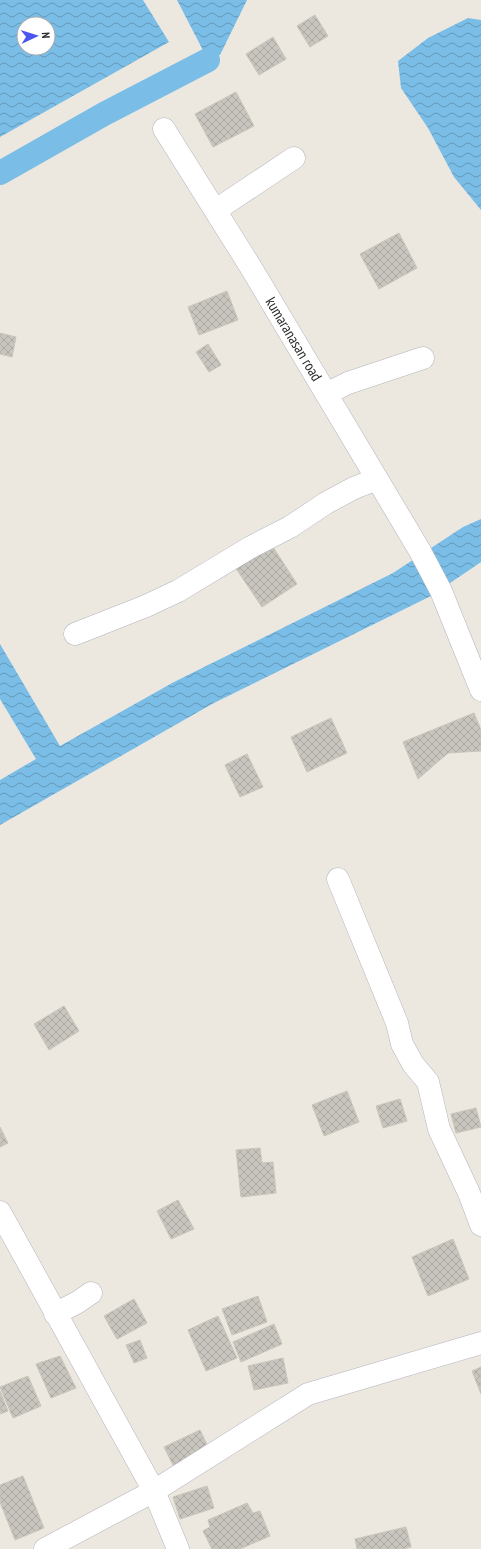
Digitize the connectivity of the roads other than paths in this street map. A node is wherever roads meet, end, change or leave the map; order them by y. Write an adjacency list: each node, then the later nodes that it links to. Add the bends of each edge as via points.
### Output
1 (164, 129): 3 (street, kumaranasan road)
2 (294, 158): 3 (street)
3 (216, 210): 5 (street, kumaranasan road)
4 (423, 358): 5 (street, via 348,383)
5 (326, 394): 6 (street, kumaranasan road)
6 (377, 479): 7 (street, via 326,503 290,527 178,591); 8 (street, kumaranasan road, via 441,591)
7 (75, 634)
8 (481, 690)
9 (338, 879): 11 (street, via 397,1023 402,1044 413,1064 428,1082 439,1129)
10 (0, 1212): 13 (street)
11 (481, 1225)
12 (91, 1293): 13 (street)
13 (55, 1314): 15 (street)
14 (481, 1343): 15 (street, via 308,1394)
15 (154, 1492): 16 (street); 17 (street)
16 (45, 1549)
17 (178, 1549)

